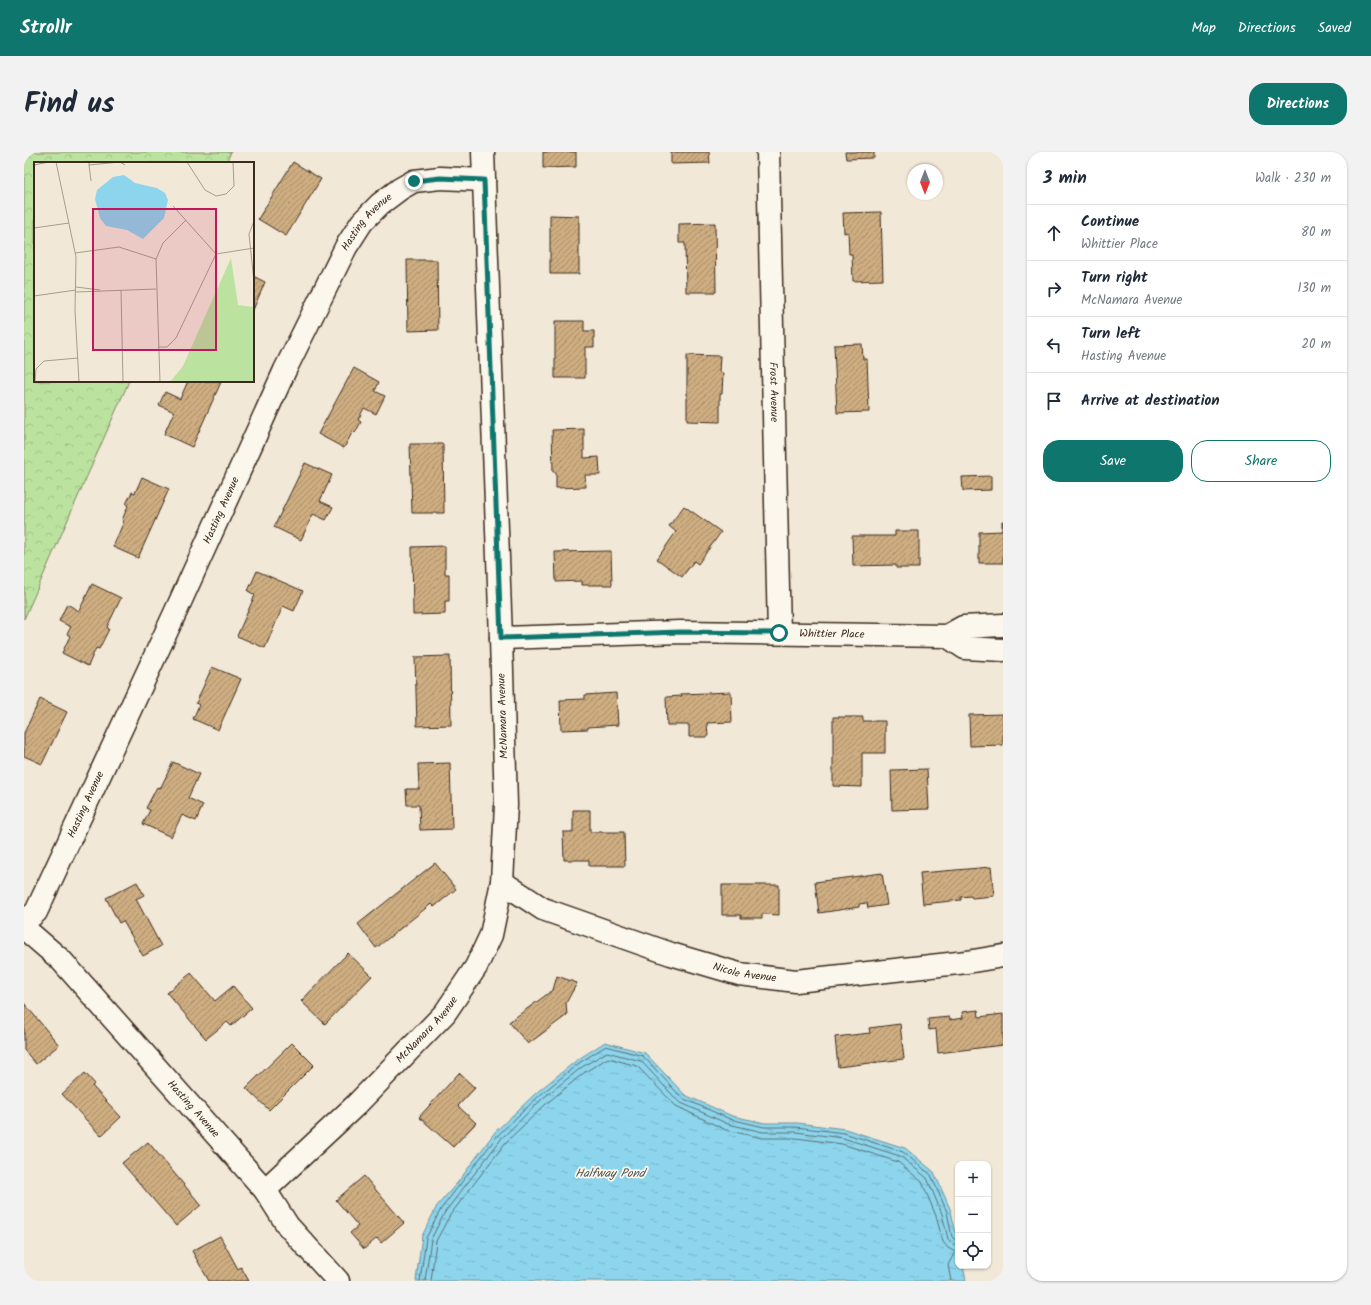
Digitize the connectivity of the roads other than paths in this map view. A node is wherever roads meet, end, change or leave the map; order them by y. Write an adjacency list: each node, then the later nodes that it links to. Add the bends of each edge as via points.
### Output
1 (483, 152): 3 (street, McNamara Avenue)
2 (768, 152): 5 (street, Frost Avenue)
3 (484, 180): 7 (street, McNamara Avenue); 10 (street, Hasting Avenue, via 440,178 414,181 371,213 346,247 285,370 36,912)
4 (1003, 624): 6 (street, Whittier Place, via 963,627)
5 (779, 633): 6 (street, Whittier Place); 7 (street, Whittier Place, via 680,632)
6 (947, 636): 8 (street, via 965,648)
7 (501, 638): 9 (street, McNamara Avenue, via 506,805)
8 (1003, 650)
9 (502, 882): 12 (street, Nicole Avenue, via 543,909 671,954 739,974 796,981); 13 (street, McNamara Avenue, via 491,935 476,967 445,1013 356,1105)
10 (24, 922)
11 (24, 928): 13 (street, Hasting Avenue, via 61,960)
12 (1003, 956)
13 (265, 1190): 14 (street, Hasting Avenue, via 288,1226)
14 (338, 1281)

